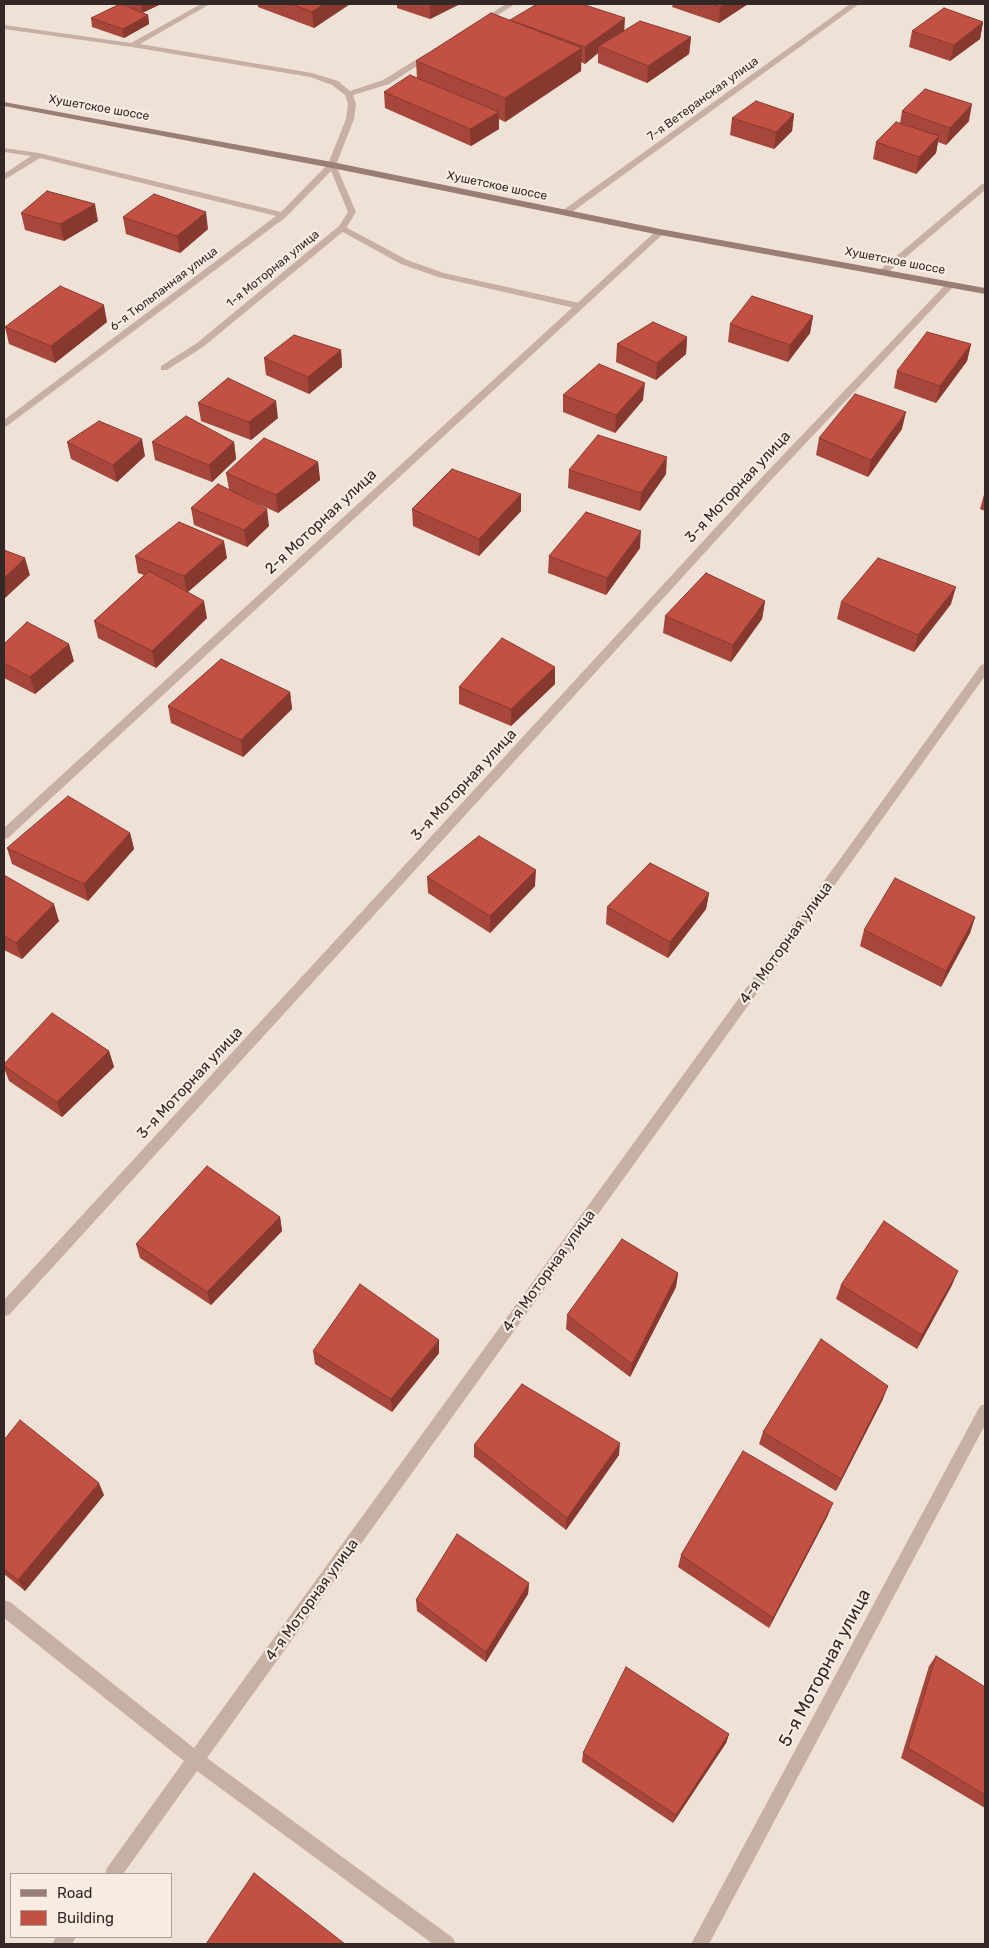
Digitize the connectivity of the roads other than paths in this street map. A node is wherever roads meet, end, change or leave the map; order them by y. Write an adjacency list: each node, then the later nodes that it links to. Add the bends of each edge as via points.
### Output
1 (206, 4): 6 (street)
2 (511, 4): 5 (street)
3 (855, 4): 15 (street, 7-я Ветеранская улица)
4 (4, 27): 6 (street)
5 (470, 30)
6 (132, 45): 8 (street, via 312,75 335,83)
7 (436, 51): 8 (street, via 386,82)
8 (349, 94): 12 (street, via 352,104 350,119)
9 (4, 104): 12 (main road, Хушетское шоссе)
10 (4, 150): 11 (street)
11 (39, 155): 13 (street); 16 (street)
12 (332, 165): 15 (main road, Хушетское шоссе); 16 (street, 6-я Тюльпанная улица); 17 (street, via 352,212)
13 (4, 178)
14 (985, 186): 19 (street)
15 (564, 213): 18 (main road, Хушетское шоссе)
16 (283, 215): 24 (street, 6-я Тюльпанная улица)
17 (342, 228): 22 (street, via 404,262 441,275); 23 (street, 1-я Моторная улица, via 200,344)
18 (660, 232): 19 (main road, Хушетское шоссе); 22 (street, 2-я Моторная улица)
19 (883, 272): 20 (main road, Хушетское шоссе)
20 (950, 285): 21 (main road, Хушетское шоссе); 27 (street, 3-я Моторная улица, via 769,476)
21 (985, 291)
22 (578, 306): 26 (street, 2-я Моторная улица)
23 (164, 368)
24 (4, 424)
25 (985, 668): 30 (street, 4-я Моторная улица)
26 (4, 835)
27 (4, 1310)
28 (985, 1411): 33 (street, 5-я Моторная улица)
29 (4, 1608): 30 (street)
30 (196, 1760): 31 (street, 4-я Моторная улица); 32 (street)
31 (114, 1873)
32 (447, 1944)
33 (700, 1944)

